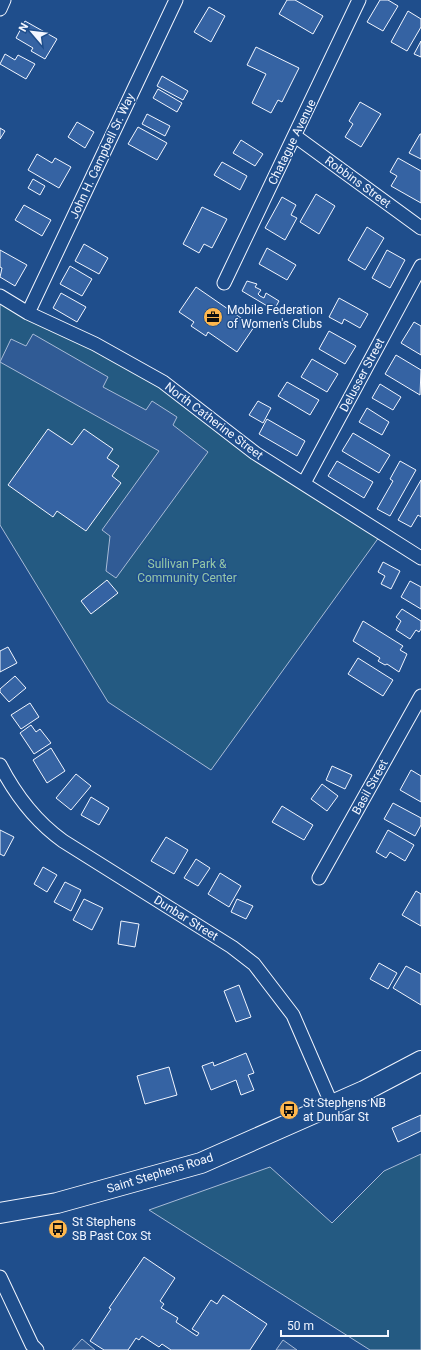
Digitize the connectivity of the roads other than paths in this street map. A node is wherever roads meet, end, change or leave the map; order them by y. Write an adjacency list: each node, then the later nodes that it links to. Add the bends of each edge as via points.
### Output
1 (4, 0): 4 (street)
2 (176, 0): 10 (street, John H. Campbell Sr. Way)
3 (359, 0): 5 (street, Chatague Avenue)
4 (0, 9)
5 (295, 136): 6 (street, Robbins Street); 8 (street, Chatague Avenue)
6 (421, 228)
7 (421, 266): 11 (street, Delusser Street)
8 (224, 283)
9 (0, 296): 10 (street, North Catherine Street)
10 (28, 313): 11 (street, North Catherine Street, via 95,344 163,382 255,453)
11 (304, 483): 12 (street, North Catherine Street)
12 (421, 558)
13 (421, 696): 16 (street, Basil Street)
14 (0, 765): 15 (street, Dunbar Street)
15 (4, 781): 18 (street, Dunbar Street, via 34,816 63,841 254,964 293,1015)
16 (319, 878)
17 (421, 1061): 18 (main road, Saint Stephens Road, via 364,1092)
18 (332, 1105): 19 (main road, Saint Stephens Road, via 201,1163 57,1203)
19 (0, 1214)
20 (0, 1278): 21 (street, via 32,1345)
21 (37, 1350)

